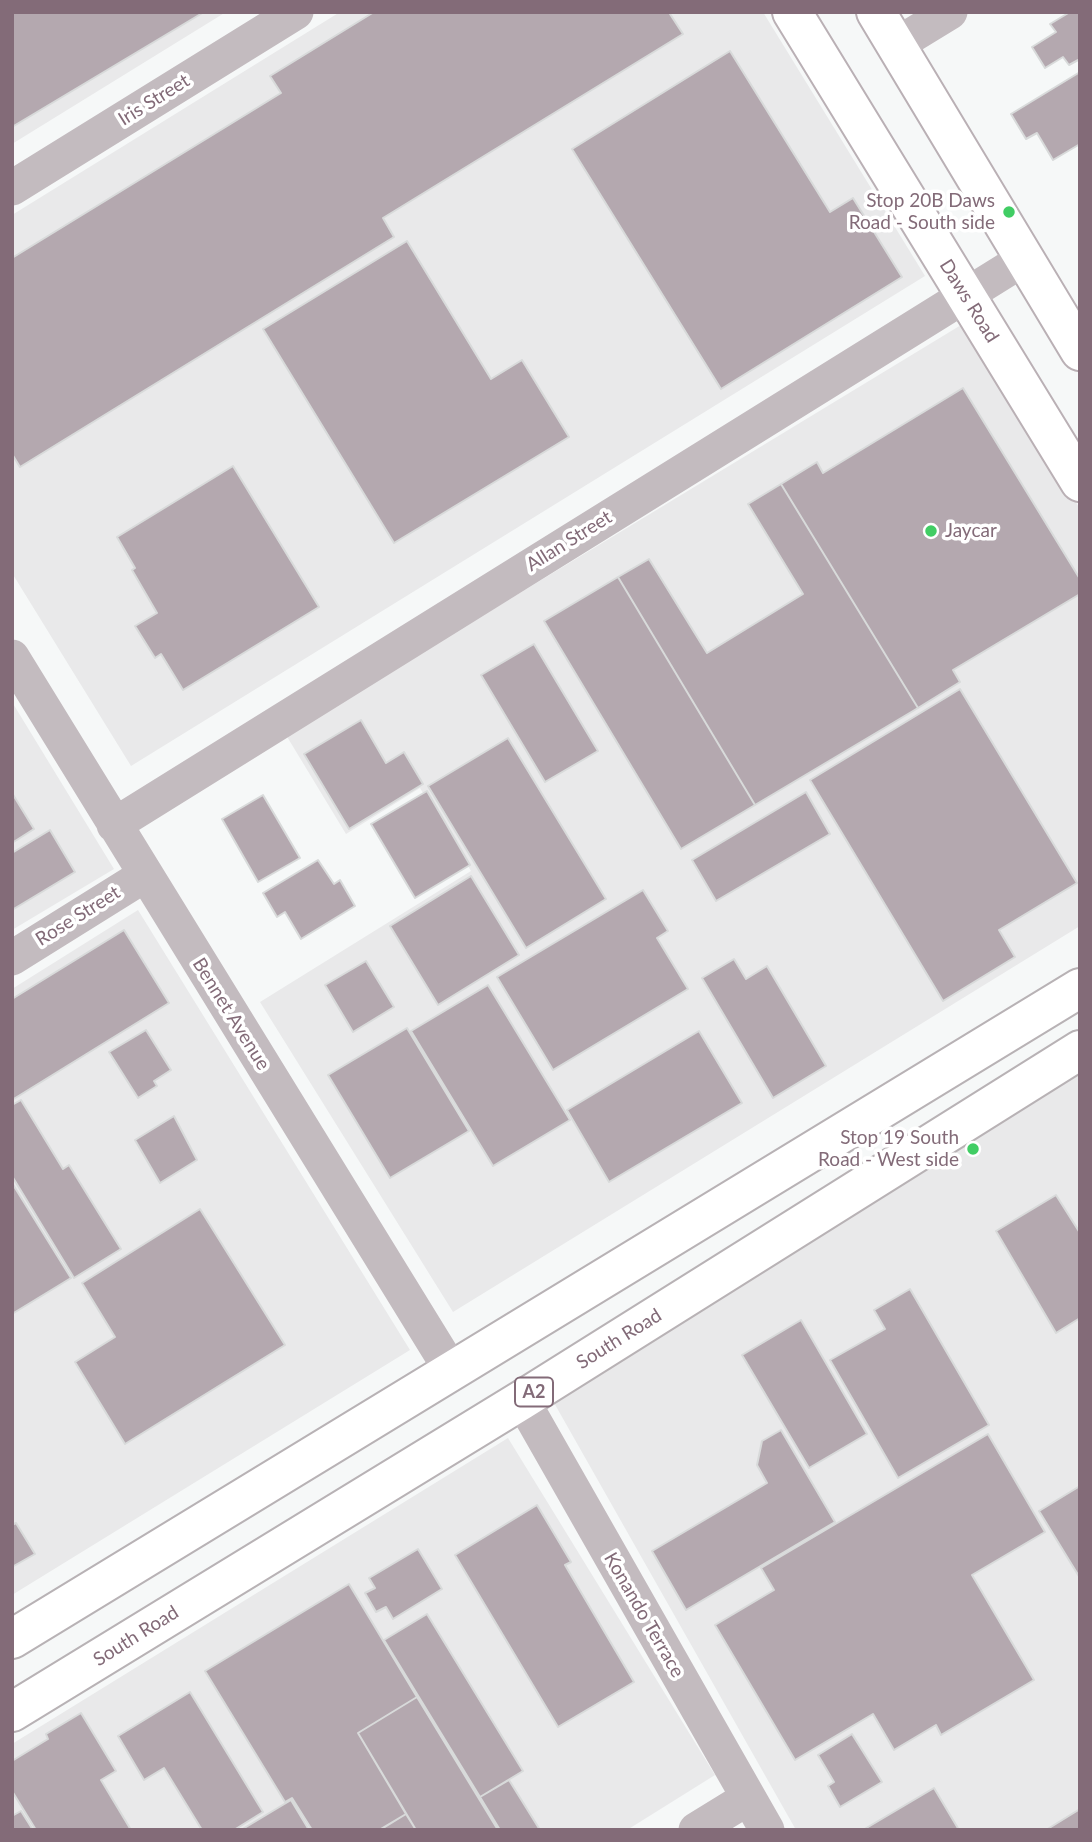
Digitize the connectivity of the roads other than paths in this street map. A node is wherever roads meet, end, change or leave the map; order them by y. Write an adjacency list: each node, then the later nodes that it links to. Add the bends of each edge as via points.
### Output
1 (296, 12): 6 (street, Iris Street)
2 (792, 12): 8 (main road, Daws Road)
3 (876, 12): 5 (main road)
4 (950, 12): 5 (street)
5 (896, 46): 7 (main road)
6 (12, 188)
7 (1024, 259): 8 (street, Allan Street); 9 (main road)
8 (966, 295): 10 (main road, Daws Road); 12 (street, Allan Street)
9 (1080, 352)
10 (1080, 482)
11 (12, 657): 12 (street, Bennet Avenue)
12 (114, 825): 13 (street, Bennet Avenue)
13 (145, 875): 14 (street, Rose Street); 17 (street, Bennet Avenue)
14 (12, 958)
15 (1080, 988): 17 (main road)
16 (1080, 1050): 18 (main road, South Road / A2)
17 (452, 1370): 19 (main road)
18 (522, 1399): 20 (main road, South Road / A2); 21 (street, Konando Terrace)
19 (12, 1639)
20 (12, 1712)
21 (748, 1798): 22 (street); 23 (street, Konando Terrace)
22 (696, 1830)
23 (767, 1830)

